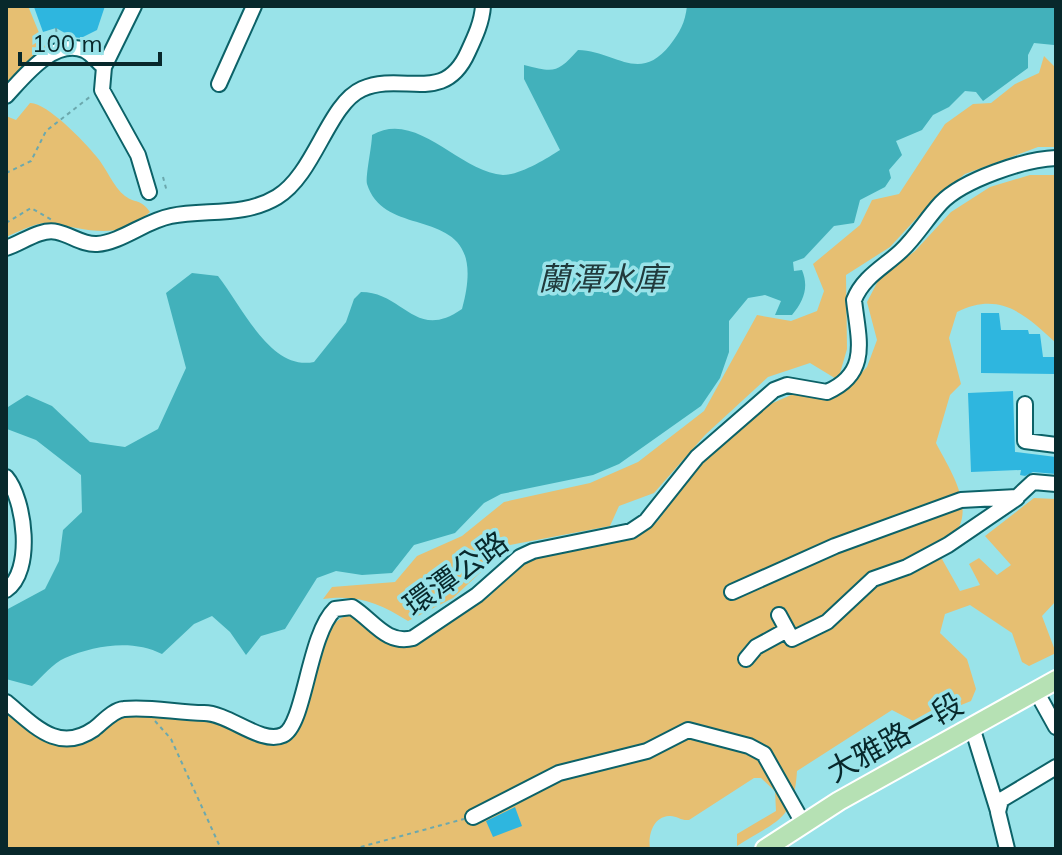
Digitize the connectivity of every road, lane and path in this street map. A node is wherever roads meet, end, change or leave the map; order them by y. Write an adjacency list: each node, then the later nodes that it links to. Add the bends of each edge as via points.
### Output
1 (134, 6): 4 (street)
2 (254, 6): 5 (street)
3 (483, 6): 15 (street, via 481,22 453,74 433,84 361,89 348,99 302,173 274,199 240,210 173,215 106,243 45,232)
4 (104, 67): 6 (street); 7 (street, via 84,50 69,49 39,61)
5 (219, 84)
6 (102, 90): 9 (path, via 57,119 31,161); 11 (street, via 138,155)
7 (6, 96)
8 (1056, 158): 29 (street, 環潭公路, via 1027,162 955,191 942,202 907,245 857,291 861,356 846,381 827,392 787,385 774,390 697,457 658,509 631,531 520,557 477,595 402,641 388,638 352,607 335,609 303,683 294,725 283,735 261,735 212,713)
9 (6, 173)
10 (163, 177): 12 (path)
11 (149, 192)
12 (167, 192)
13 (53, 221): 14 (path, via 31,208)
14 (6, 223)
15 (6, 248)
16 (1025, 404): 17 (street, via 1025,441)
17 (1056, 445)
18 (6, 477): 21 (street, via 21,505 25,559 15,584)
19 (1056, 484): 20 (street, via 1033,482)
20 (1017, 497): 22 (street, via 961,500 835,546); 24 (street, via 948,545 873,579 827,622 792,639)
21 (6, 590)
22 (732, 592)
23 (779, 615): 24 (street)
24 (787, 630): 25 (street, via 756,647)
25 (746, 659)
26 (1056, 680): 27 (main road, 大雅路一段)
27 (1036, 691): 30 (main road, 大雅路一段); 31 (street)
28 (6, 702): 29 (street, 環潭公路, via 42,731 66,741 123,709)
29 (147, 711): 36 (path, via 171,739)
30 (972, 727): 33 (street); 35 (main road, 大雅路一段)
31 (1056, 727)
32 (1056, 767): 33 (street, via 1009,792)
33 (998, 812): 39 (street)
34 (473, 817): 35 (street, via 559,773 647,751 688,730 764,754); 37 (path)
35 (803, 823): 38 (main road, 大雅路一段)
36 (221, 849)
37 (353, 849)
38 (765, 849)
39 (1007, 849)

